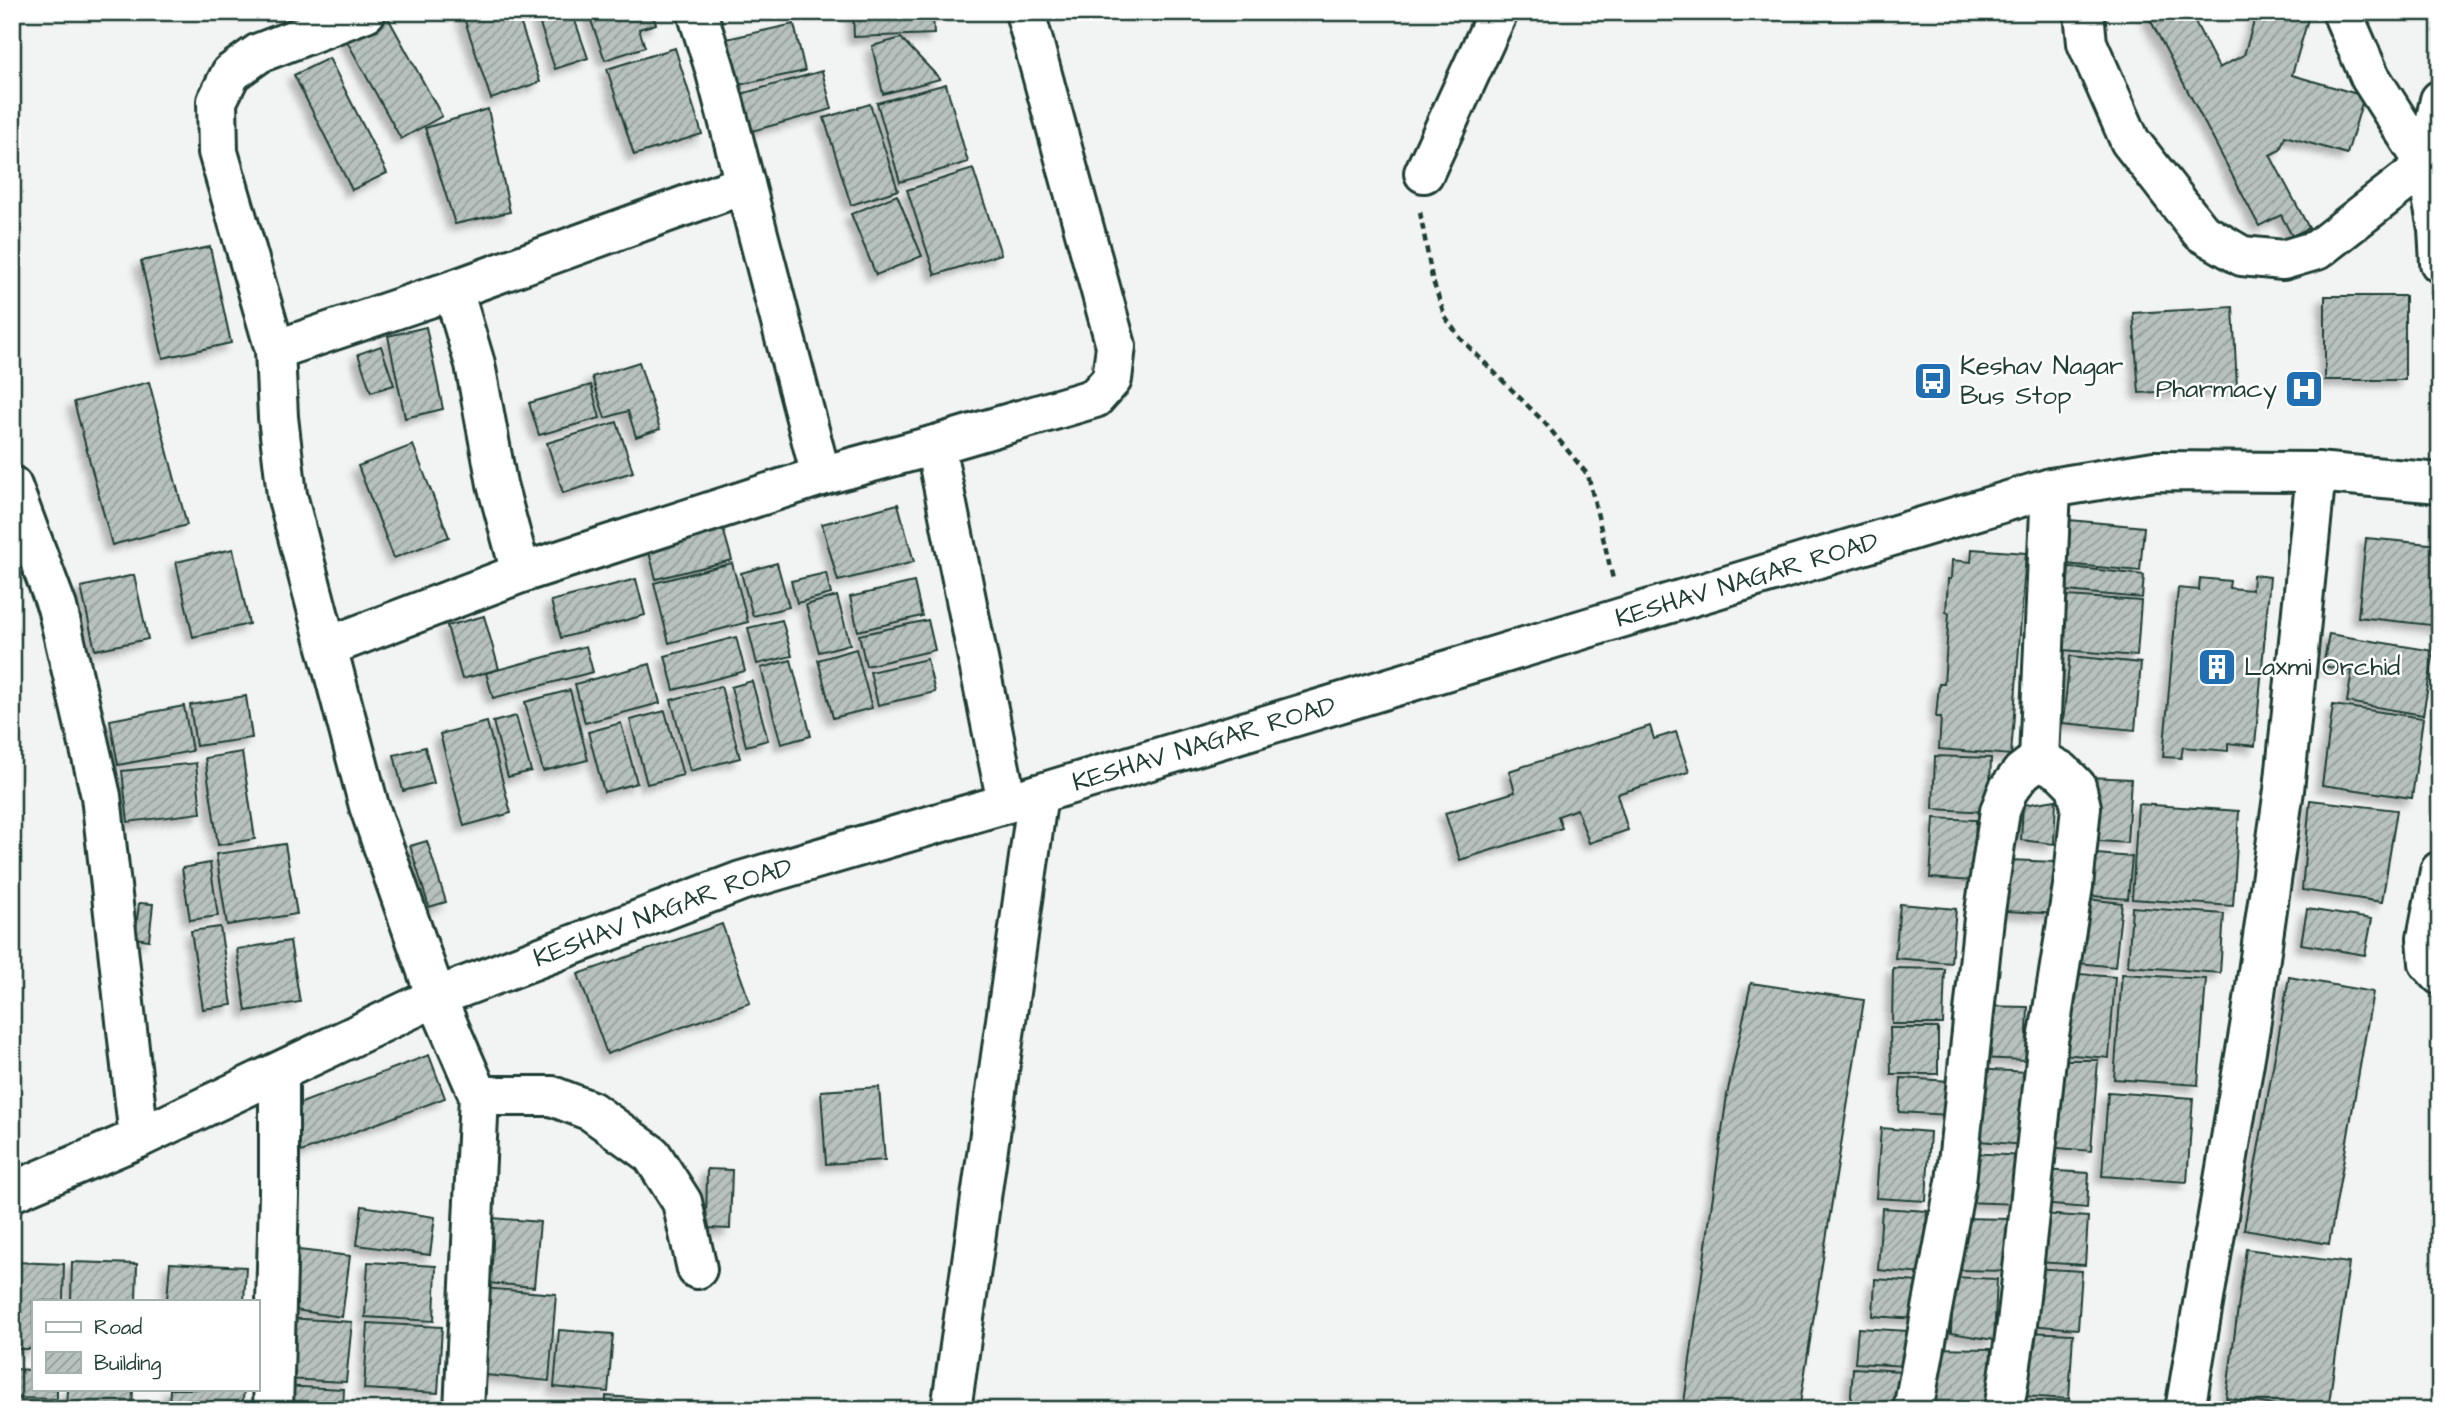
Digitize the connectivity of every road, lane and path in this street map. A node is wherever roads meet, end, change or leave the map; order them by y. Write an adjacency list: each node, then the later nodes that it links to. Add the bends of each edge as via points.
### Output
1 (366, 12): 13 (street, via 259,53 231,73 217,101 218,152)
2 (697, 12): 10 (street)
3 (1025, 12): 14 (street, via 1116,346 1112,379 1095,398)
4 (1498, 12): 9 (street)
5 (2084, 12): 8 (street, via 2087,43 2130,141 2201,232 2242,256 2283,260 2317,250)
6 (2342, 12): 8 (street, via 2370,78)
7 (2440, 100): 8 (street)
8 (2426, 164): 11 (street)
9 (1424, 173): 21 (path, via 1423,236 1445,317 1588,475)
10 (744, 184): 12 (street); 16 (street)
11 (2440, 263)
12 (453, 290): 13 (street); 20 (street, via 475,365 497,484)
13 (275, 349): 22 (street, via 287,495)
14 (935, 445): 16 (street); 24 (street)
15 (2316, 472): 17 (street, KESHAV NAGAR ROAD); 19 (street, KESHAV NAGAR ROAD, via 2154,471); 38 (street, via 2284,790 2251,1021)
16 (821, 476): 20 (street)
17 (2440, 483)
18 (12, 486): 30 (street, via 58,607 101,796)
19 (2051, 488): 21 (street, KESHAV NAGAR ROAD); 23 (street)
20 (521, 573): 22 (street)
21 (1623, 617): 24 (street, KESHAV NAGAR ROAD)
22 (327, 647): 27 (street, via 369,806)
23 (2039, 759): 36 (street, via 2008,790 2000,811 1956,1182); 37 (street, via 2076,786 2081,807)
24 (1022, 799): 27 (street, KESHAV NAGAR ROAD, via 741,881); 35 (street)
25 (2440, 871): 26 (street, via 2427,939 2429,963)
26 (2440, 975)
27 (436, 997): 28 (street, KESHAV NAGAR ROAD); 29 (street)
28 (279, 1072): 30 (street, KESHAV NAGAR ROAD); 33 (street)
29 (478, 1096): 32 (street, via 552,1096 591,1111 652,1155 682,1202); 34 (street)
30 (139, 1138): 31 (street, KESHAV NAGAR ROAD)
31 (12, 1192)
32 (696, 1269)
33 (273, 1410)
34 (464, 1410)
35 (951, 1410)
36 (1913, 1410)
37 (2004, 1410)
38 (2185, 1410)

